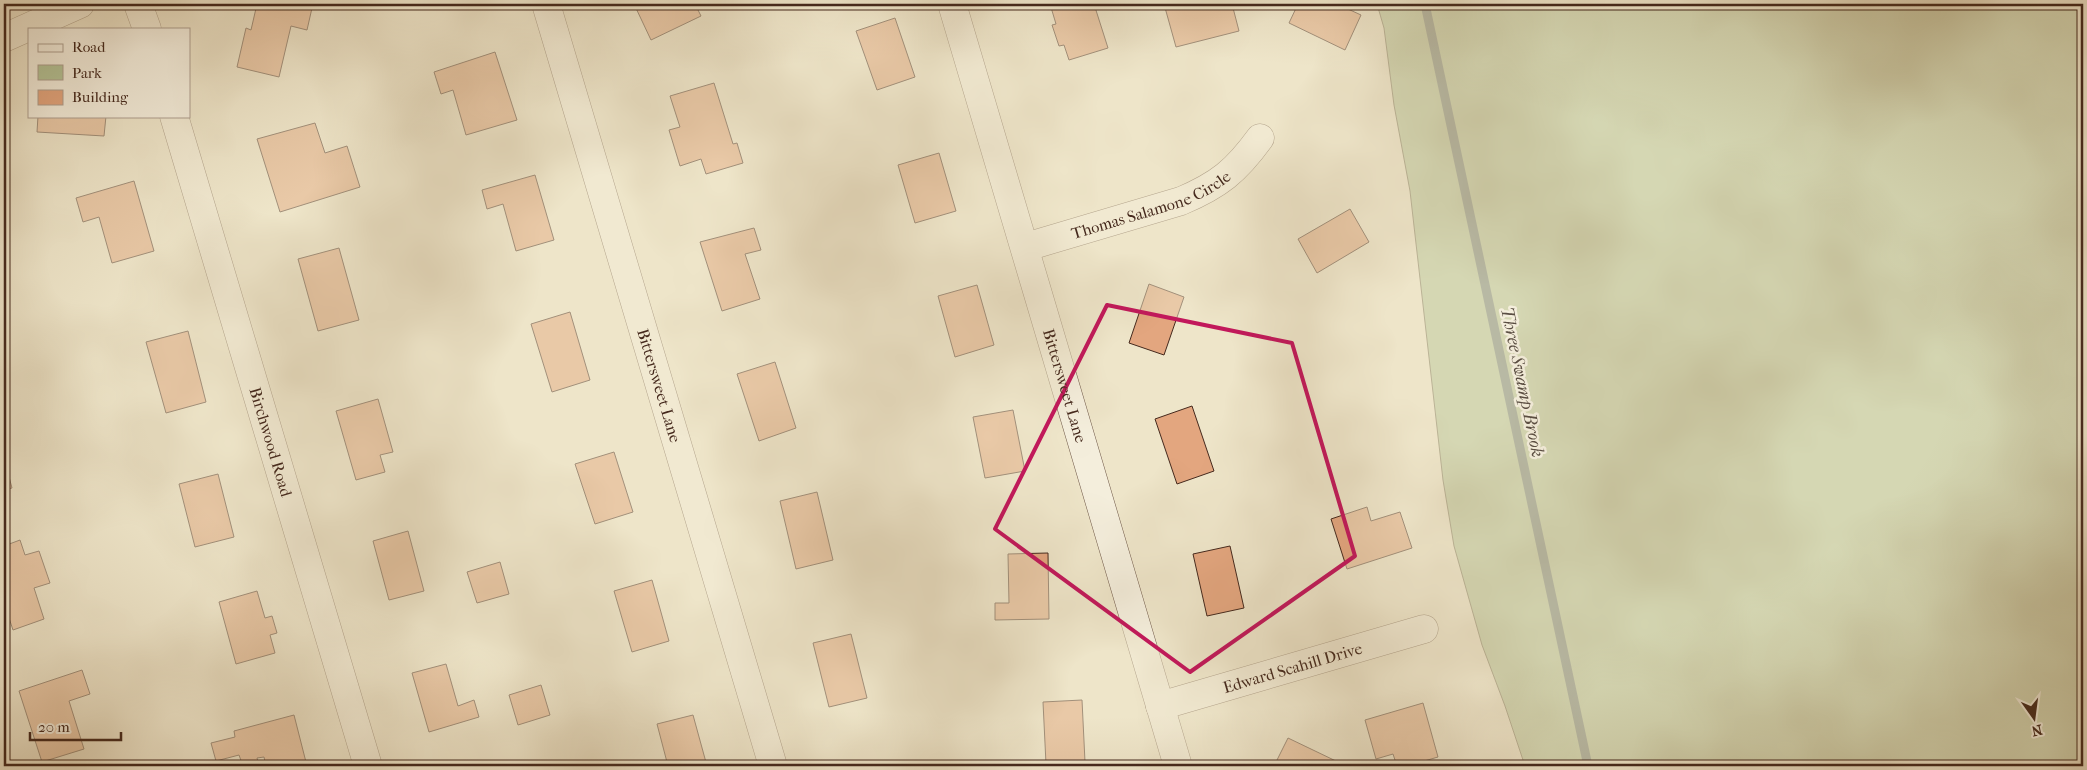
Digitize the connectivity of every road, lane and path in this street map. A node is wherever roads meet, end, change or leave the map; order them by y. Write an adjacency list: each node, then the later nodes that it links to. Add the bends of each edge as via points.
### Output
1 (80, 4): 6 (street)
2 (138, 4): 5 (street)
3 (546, 4): 13 (street, Bittersweet Lane)
4 (952, 4): 9 (street, Bittersweet Lane)
5 (147, 28)
6 (4, 38)
7 (175, 118): 12 (street, Birchwood Road)
8 (1260, 138): 9 (street, Thomas Salamone Circle, via 1234,171 1200,193)
9 (1026, 248): 11 (street, Bittersweet Lane)
10 (1424, 630): 11 (street, Edward Scahill Drive)
11 (1160, 706): 14 (street, Bittersweet Lane)
12 (368, 766)
13 (773, 766)
14 (1178, 766)

